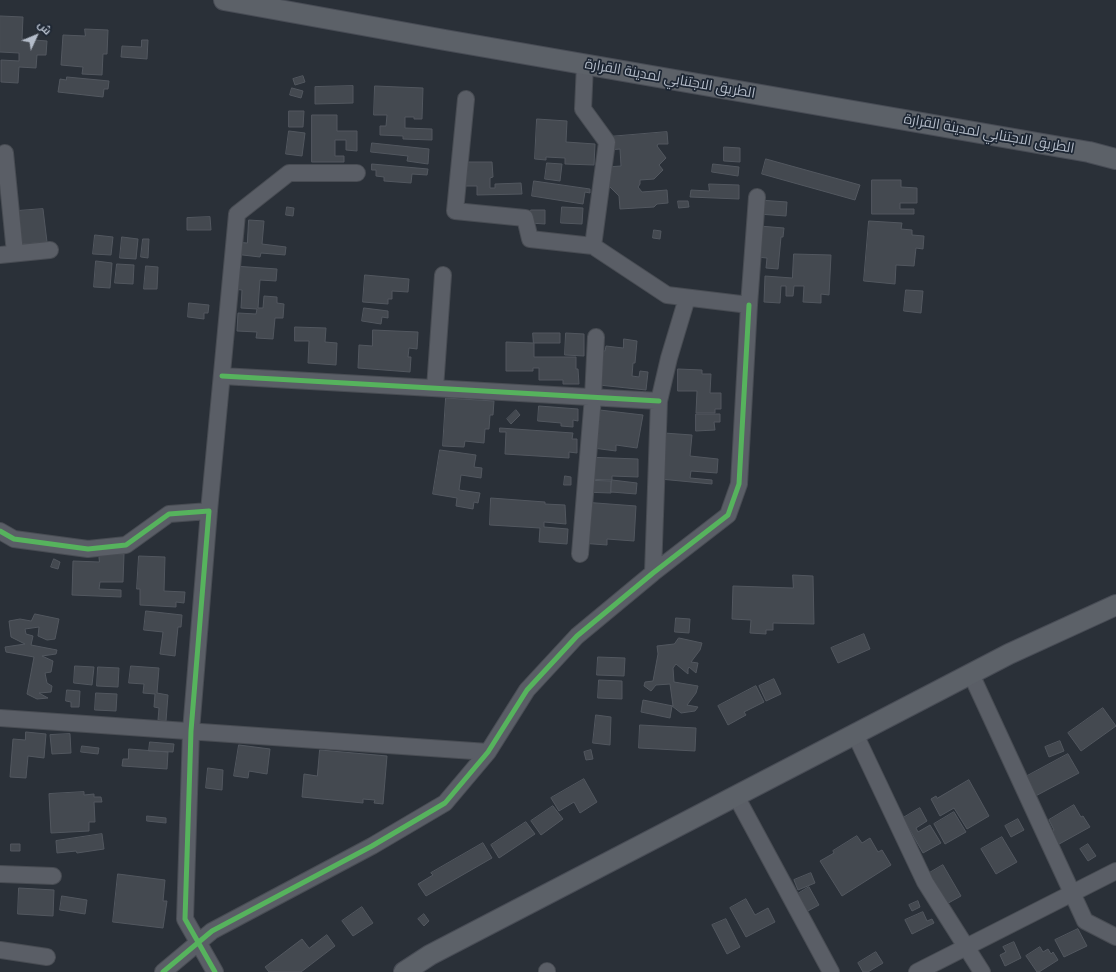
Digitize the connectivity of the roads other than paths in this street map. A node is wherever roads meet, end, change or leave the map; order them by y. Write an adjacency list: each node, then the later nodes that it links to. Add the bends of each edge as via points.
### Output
1 (224, 0): 2 (main road, الطريق الاجتنابي لمدينة القرارة)
2 (585, 64): 5 (main road, الطريق الاجتنابي لمدينة القرارة, via 1081,150); 8 (street, via 583,109 606,142)
3 (466, 99): 8 (street, via 455,211 525,218 530,239)
4 (5, 153): 10 (street)
5 (1116, 159)
6 (357, 173): 15 (street, via 289,173 237,214)
7 (757, 197): 13 (street)
8 (593, 246): 12 (street, via 667,296)
9 (50, 250): 10 (street)
10 (7, 254)
11 (443, 275): 16 (street)
12 (687, 298): 13 (street); 18 (street)
13 (749, 305): 22 (street, via 739,484 728,515)
14 (596, 337): 17 (street)
15 (222, 376): 16 (street); 19 (street)
16 (435, 388): 17 (street)
17 (593, 397): 18 (street); 21 (street)
18 (659, 401): 22 (street)
19 (209, 511): 20 (street, via 169,514 126,545 88,549 14,539); 26 (street)
20 (0, 531)
21 (580, 554)
22 (653, 573): 28 (street, via 577,636 526,690)
23 (1116, 605): 24 (main road)
24 (971, 674): 27 (main road); 33 (street)
25 (0, 718): 26 (street)
26 (191, 731): 28 (street); 35 (street, via 185,919)
27 (855, 734): 29 (main road); 36 (street, via 925,882)
28 (488, 752): 35 (street, via 445,803 372,846 212,931)
29 (736, 796): 41 (main road, via 430,955); 42 (street)
30 (1116, 871): 33 (street)
31 (0, 874): 32 (street)
32 (53, 876)
33 (1072, 893): 34 (street, via 1085,921); 36 (street)
34 (1116, 937)
35 (199, 942): 39 (street); 40 (street)
36 (966, 947): 43 (street); 44 (street)
37 (0, 950): 38 (street)
38 (47, 956)
39 (163, 972)
40 (215, 972)
41 (404, 972)
42 (831, 972)
43 (917, 972)
44 (982, 972)

